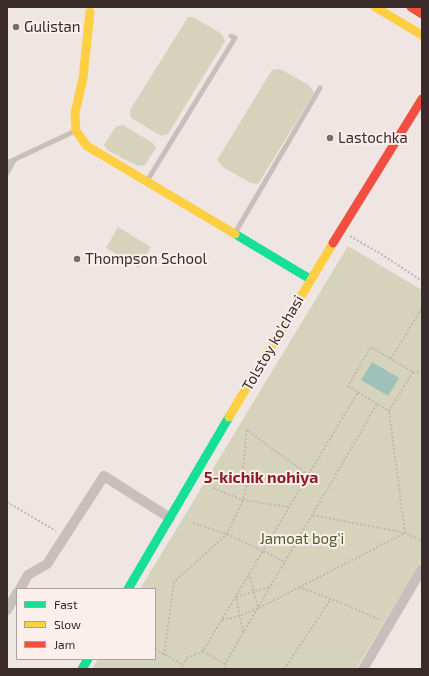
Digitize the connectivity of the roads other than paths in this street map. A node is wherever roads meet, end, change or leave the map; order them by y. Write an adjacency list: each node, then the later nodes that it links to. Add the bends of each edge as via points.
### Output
1 (375, 7): 5 (street)
2 (411, 7): 4 (street)
3 (90, 12): 9 (street, via 83,78 75,113)
4 (422, 14)
5 (422, 35)
6 (231, 36): 13 (lane, via 235,38)
7 (320, 88): 14 (lane)
8 (422, 99): 15 (street, Tolstoy ko'chasi)
9 (76, 130): 10 (lane); 13 (street, via 87,146)
10 (14, 160): 11 (lane); 12 (lane)
11 (7, 163)
12 (7, 173)
13 (147, 182): 14 (street)
14 (234, 234): 15 (street)
15 (310, 280): 16 (street, Tolstoy ko'chasi)
16 (170, 518): 18 (street, via 104,476 48,564 28,575); 19 (street, Tolstoy ko'chasi)
17 (422, 570): 24 (street)
18 (21, 588)
19 (129, 588)
20 (16, 596): 21 (street)
21 (7, 610)
22 (87, 660): 23 (street)
23 (82, 669)
24 (363, 669)

